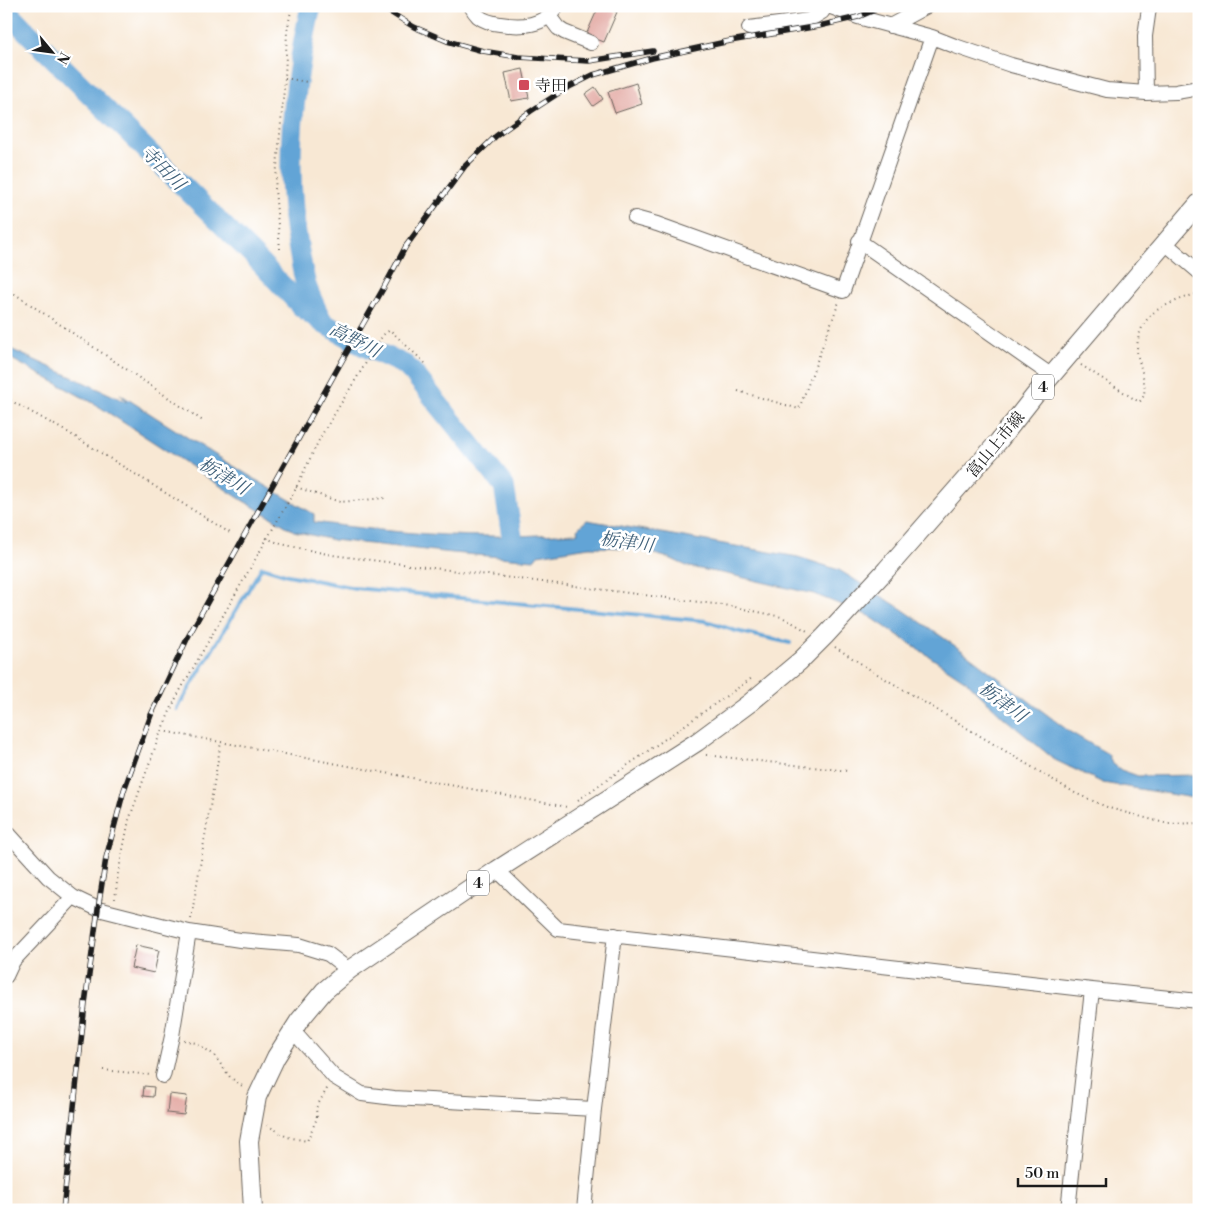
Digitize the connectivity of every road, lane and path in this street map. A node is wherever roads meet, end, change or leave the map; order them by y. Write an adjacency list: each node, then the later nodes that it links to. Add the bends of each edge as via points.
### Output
1 (292, 6): 11 (path, via 287,31)
2 (471, 6): 6 (street, via 486,21 512,26 535,23)
3 (827, 6): 7 (street); 8 (street, via 809,20)
4 (927, 6): 7 (street)
5 (1148, 6): 14 (street)
6 (553, 11): 10 (street, via 558,28)
7 (890, 26): 9 (street)
8 (749, 28)
9 (932, 37): 14 (street, via 1011,65 1108,90); 17 (street)
10 (591, 43)
11 (285, 78): 12 (path); 19 (path, via 275,189)
12 (307, 82)
13 (1199, 88): 14 (street)
14 (1146, 93)
15 (1199, 203): 18 (main road, 富山上市線 / 4)
16 (635, 218): 22 (street)
17 (859, 241): 22 (street); 26 (street)
18 (1164, 243): 20 (street); 24 (main road, 富山上市線 / 4)
19 (280, 249)
20 (1199, 272)
21 (6, 288): 29 (path)
22 (842, 291): 27 (path, via 799,409)
23 (1199, 292): 24 (path, via 1160,308 1143,325 1137,353 1145,385 1144,397 1139,402)
24 (1068, 357): 26 (main road, 富山上市線 / 4)
25 (426, 364): 30 (path, via 390,330 383,335 321,436)
26 (1052, 376): 34 (main road, 富山上市線 / 4, via 998,442)
27 (738, 391)
28 (6, 398): 32 (path, via 69,432)
29 (203, 421)
30 (295, 489): 31 (path, via 340,502); 33 (path)
31 (385, 498)
32 (230, 533)
33 (266, 538): 34 (path, via 332,555 730,606 782,617); 36 (path, via 177,696)
34 (824, 637): 38 (main road, 4, via 751,702); 41 (path, via 883,677 1075,793 1109,808 1168,824)
35 (752, 678): 40 (path, via 579,798)
36 (161, 731): 37 (path); 45 (path, via 129,820)
37 (220, 742): 40 (path); 46 (path)
38 (682, 752): 39 (path); 40 (main road, 4)
39 (848, 771)
40 (583, 807): 43 (main road, 4)
41 (1199, 823)
42 (6, 831): 44 (street, via 48,877)
43 (497, 870): 47 (street, via 558,929); 48 (main road, 4)
44 (73, 897): 45 (street); 49 (street, via 13,961)
45 (114, 913): 46 (street)
46 (189, 932): 48 (street, via 299,945 328,954); 53 (street)
47 (615, 935): 50 (street); 58 (street)
48 (349, 970): 52 (main road, 4, via 324,990)
49 (6, 976)
50 (1092, 990): 51 (street); 62 (street)
51 (1199, 1001)
52 (292, 1031): 56 (street); 57 (main road, 4)
53 (172, 1036): 55 (street); 57 (path, via 204,1047 244,1088)
54 (103, 1070): 55 (path)
55 (163, 1076)
56 (334, 1077): 58 (street, via 362,1094 394,1098); 59 (path, via 316,1108 317,1118 307,1141 288,1137)
57 (260, 1090): 59 (main road, 4)
58 (594, 1109): 61 (street)
59 (253, 1117): 60 (main road, 4, via 249,1141)
60 (253, 1210)
61 (584, 1210)
62 (1068, 1210)

